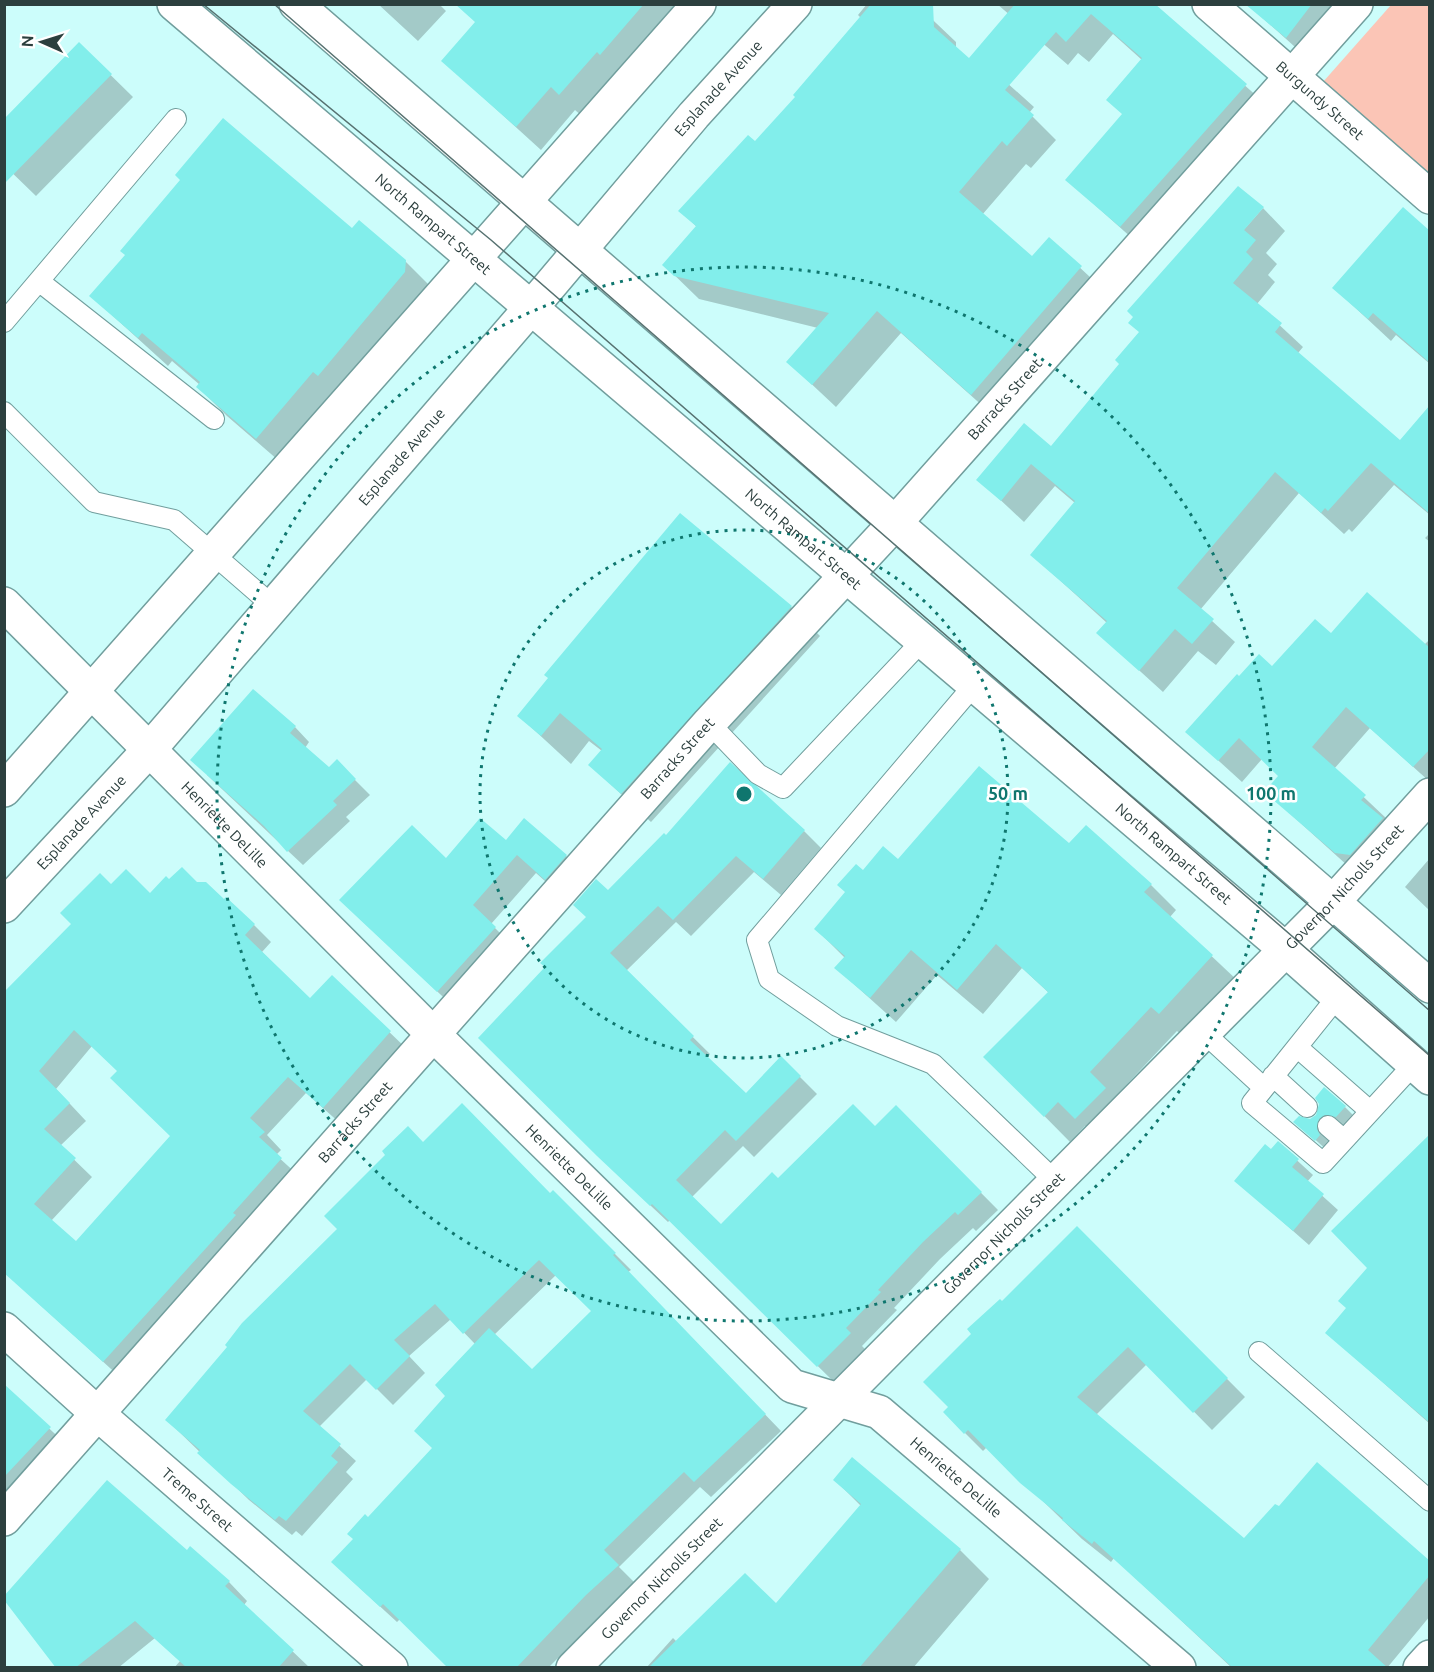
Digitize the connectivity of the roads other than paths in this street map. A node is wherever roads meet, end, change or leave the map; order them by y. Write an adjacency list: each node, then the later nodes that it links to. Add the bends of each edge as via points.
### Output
1 (174, 4): 12 (street, North Rampart Street)
2 (296, 4): 10 (street)
3 (699, 4): 10 (street)
4 (795, 4): 11 (street, Esplanade Avenue, via 694,115)
5 (1209, 4): 7 (street, Burgundy Street)
6 (1356, 4): 7 (street, Barracks Street)
7 (1292, 77): 9 (street, Burgundy Street); 18 (street, Barracks Street)
8 (176, 119): 13 (lane)
9 (1430, 197)
10 (524, 202): 11 (street); 12 (street)
11 (580, 250): 14 (street, Esplanade Avenue); 18 (street)
12 (475, 259): 14 (street, North Rampart Street); 19 (street)
13 (40, 282): 15 (lane); 17 (lane)
14 (531, 308): 20 (street, North Rampart Street); 22 (street, Esplanade Avenue)
15 (4, 322)
16 (4, 412): 19 (lane, via 94,502 174,520)
17 (214, 419)
18 (895, 523): 20 (street, Barracks Street); 30 (street)
19 (214, 555): 22 (lane); 25 (street)
20 (846, 577): 23 (street, North Rampart Street); 26 (street, Barracks Street)
21 (4, 604): 25 (street, Henriette DeLille)
22 (273, 606): 27 (street, Esplanade Avenue)
23 (922, 641): 24 (street, North Rampart Street); 26 (lane, via 783,788 758,774)
24 (974, 685): 32 (street, North Rampart Street); 44 (lane, via 757,940 769,979 837,1026 933,1064)
25 (93, 693): 27 (street, Henriette DeLille); 28 (street)
26 (709, 723): 36 (street, Barracks Street)
27 (149, 750): 31 (street, Esplanade Avenue); 36 (street, Henriette DeLille)
28 (4, 790)
29 (1430, 795): 30 (street, Governor Nicholls Street)
30 (1333, 902): 32 (street, Governor Nicholls Street); 33 (street)
31 (4, 906)
32 (1285, 949): 34 (street, North Rampart Street); 35 (street, Governor Nicholls Street)
33 (1430, 986)
34 (1338, 996): 37 (lane); 38 (street, North Rampart Street)
35 (1202, 1031): 39 (lane); 44 (street, Governor Nicholls Street)
36 (433, 1034): 47 (street, Henriette DeLille, via 792,1386); 48 (street, Barracks Street)
37 (1297, 1047): 39 (lane); 41 (lane)
38 (1422, 1071): 41 (lane)
39 (1269, 1082): 40 (lane); 43 (lane, via 1252,1103 1323,1163)
40 (1307, 1107)
41 (1370, 1111): 43 (lane)
42 (1328, 1126): 43 (lane)
43 (1344, 1140)
44 (1054, 1180): 47 (street, Governor Nicholls Street)
45 (4, 1329): 48 (street, Treme Street)
46 (1259, 1352): 49 (lane)
47 (836, 1400): 53 (street, Governor Nicholls Street); 54 (street, Henriette DeLille, via 879,1412)
48 (99, 1415): 50 (street, Barracks Street); 52 (street, Treme Street)
49 (1430, 1501)
50 (4, 1519)
51 (1430, 1657): 55 (street)
52 (391, 1668)
53 (573, 1668)
54 (1179, 1668)
55 (1420, 1668)

